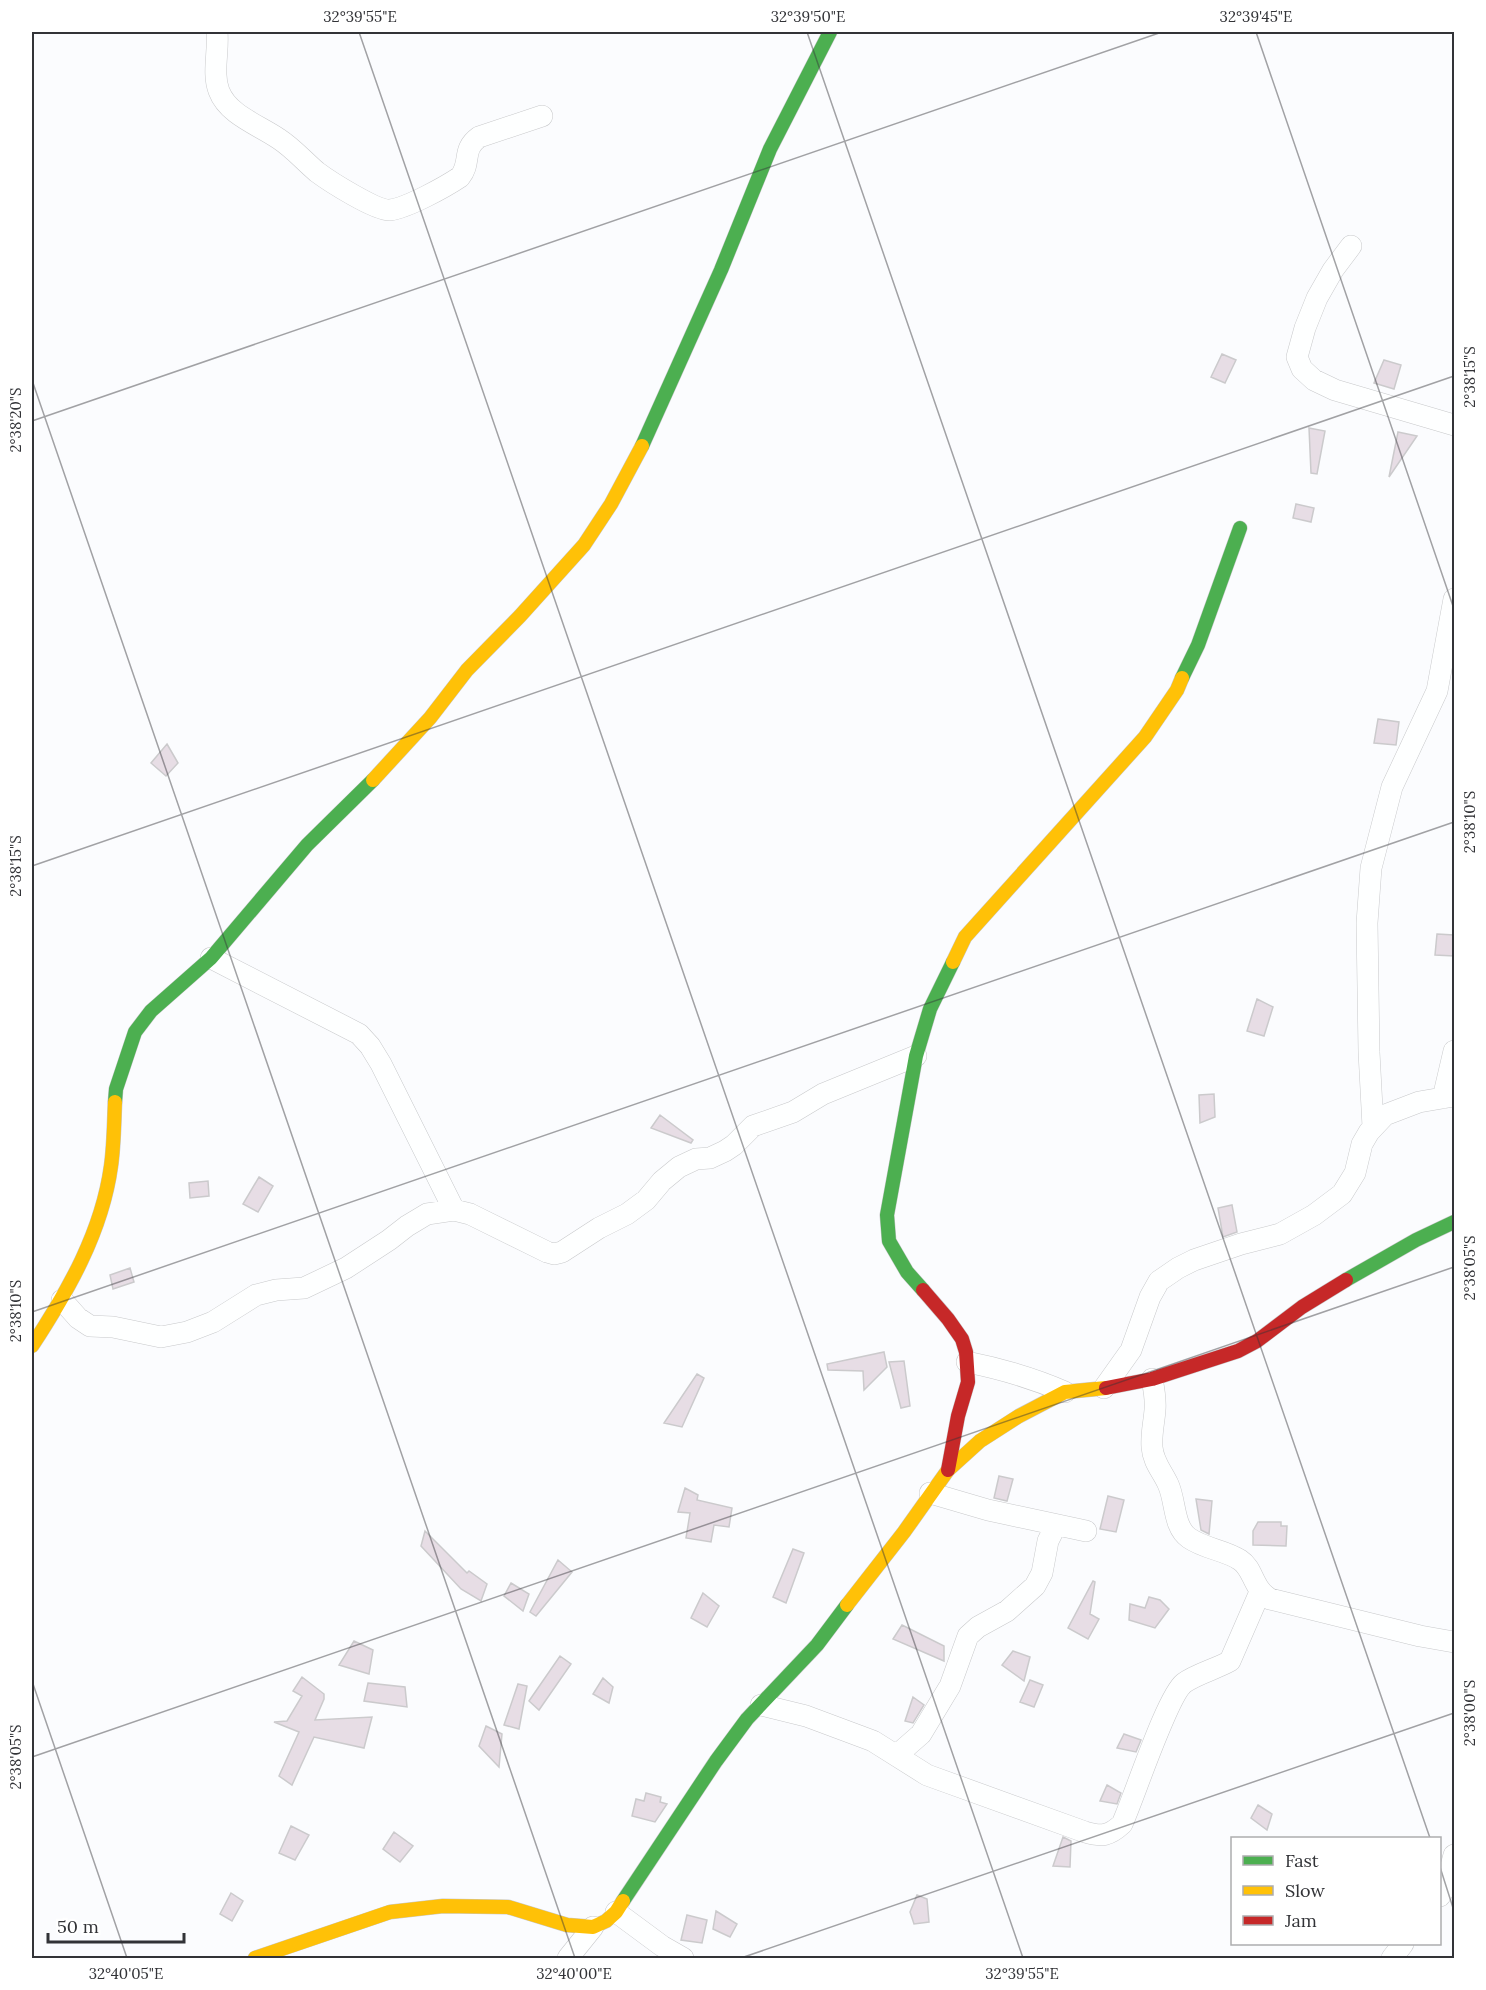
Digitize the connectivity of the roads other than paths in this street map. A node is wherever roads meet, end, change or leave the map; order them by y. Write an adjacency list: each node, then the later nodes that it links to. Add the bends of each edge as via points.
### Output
1 (217, 32): 3 (street, via 216,78 222,99 319,173 382,209 411,202 460,177 471,143 479,137)
2 (830, 32): 10 (street, via 770,149 646,438 584,545 467,670 388,765 307,845)
3 (542, 116)
4 (1351, 246): 5 (street, via 1332,270 1305,328 1298,357 1302,369 1335,390)
5 (1455, 425)
6 (1240, 528): 12 (street, via 1198,645 1177,690 1145,737 964,937 930,1009)
7 (1455, 599): 8 (street)
8 (1449, 650): 9 (street)
9 (1446, 692): 14 (street, via 1392,787 1371,868 1367,923)
10 (211, 958): 15 (street, via 359,1034 381,1064); 17 (street, via 151,1011 135,1032 116,1089 111,1166 103,1204 92,1238)
11 (1455, 1051): 13 (street)
12 (916, 1056): 15 (street, via 753,1126 734,1145 710,1158 687,1162 627,1214 562,1252 547,1252); 19 (street, via 887,1215 888,1241 906,1272 962,1339)
13 (1449, 1097): 14 (street, via 1419,1102 1385,1115)
14 (1373, 1127): 21 (street, via 1342,1194 1314,1215 1280,1234 1194,1260 1160,1281 1150,1297 1131,1350)
15 (454, 1210): 17 (street, via 427,1214 346,1268 304,1288 256,1295 213,1322 187,1332 161,1337 90,1326)
16 (1455, 1222): 20 (street, via 1333,1287 1238,1351)
17 (62, 1300): 18 (street)
18 (32, 1346)
19 (967, 1362): 22 (street, via 1001,1368); 23 (street, via 968,1382)
20 (1152, 1379): 21 (street); 27 (street, via 1156,1395 1152,1449 1173,1497 1176,1519 1187,1537 1242,1561)
21 (1104, 1388): 22 (street)
22 (1065, 1392): 23 (street, via 980,1441)
23 (948, 1470): 24 (street)
24 (930, 1493): 25 (street); 29 (street, via 817,1645)
25 (1056, 1525): 26 (street); 30 (street, via 1035,1586 1007,1611 968,1636 950,1686 921,1734)
26 (1086, 1531)
27 (1260, 1592): 28 (street, via 1270,1599); 30 (street, via 1230,1661 1183,1684 1177,1692 1122,1824 1112,1833 1085,1832 955,1786 927,1775)
28 (1455, 1642)
29 (760, 1705): 30 (street, via 806,1716 873,1741); 33 (street, via 716,1761)
30 (897, 1755)
31 (1455, 1855): 32 (street)
32 (1441, 1894)
33 (616, 1912): 34 (street); 36 (street)
34 (593, 1927): 37 (street, via 567,1925 508,1907 443,1906 390,1912); 38 (street)
35 (1401, 1945): 40 (street)
36 (662, 1952): 39 (street)
37 (255, 1959)
38 (568, 1959)
39 (682, 1959)
40 (1392, 1959)

